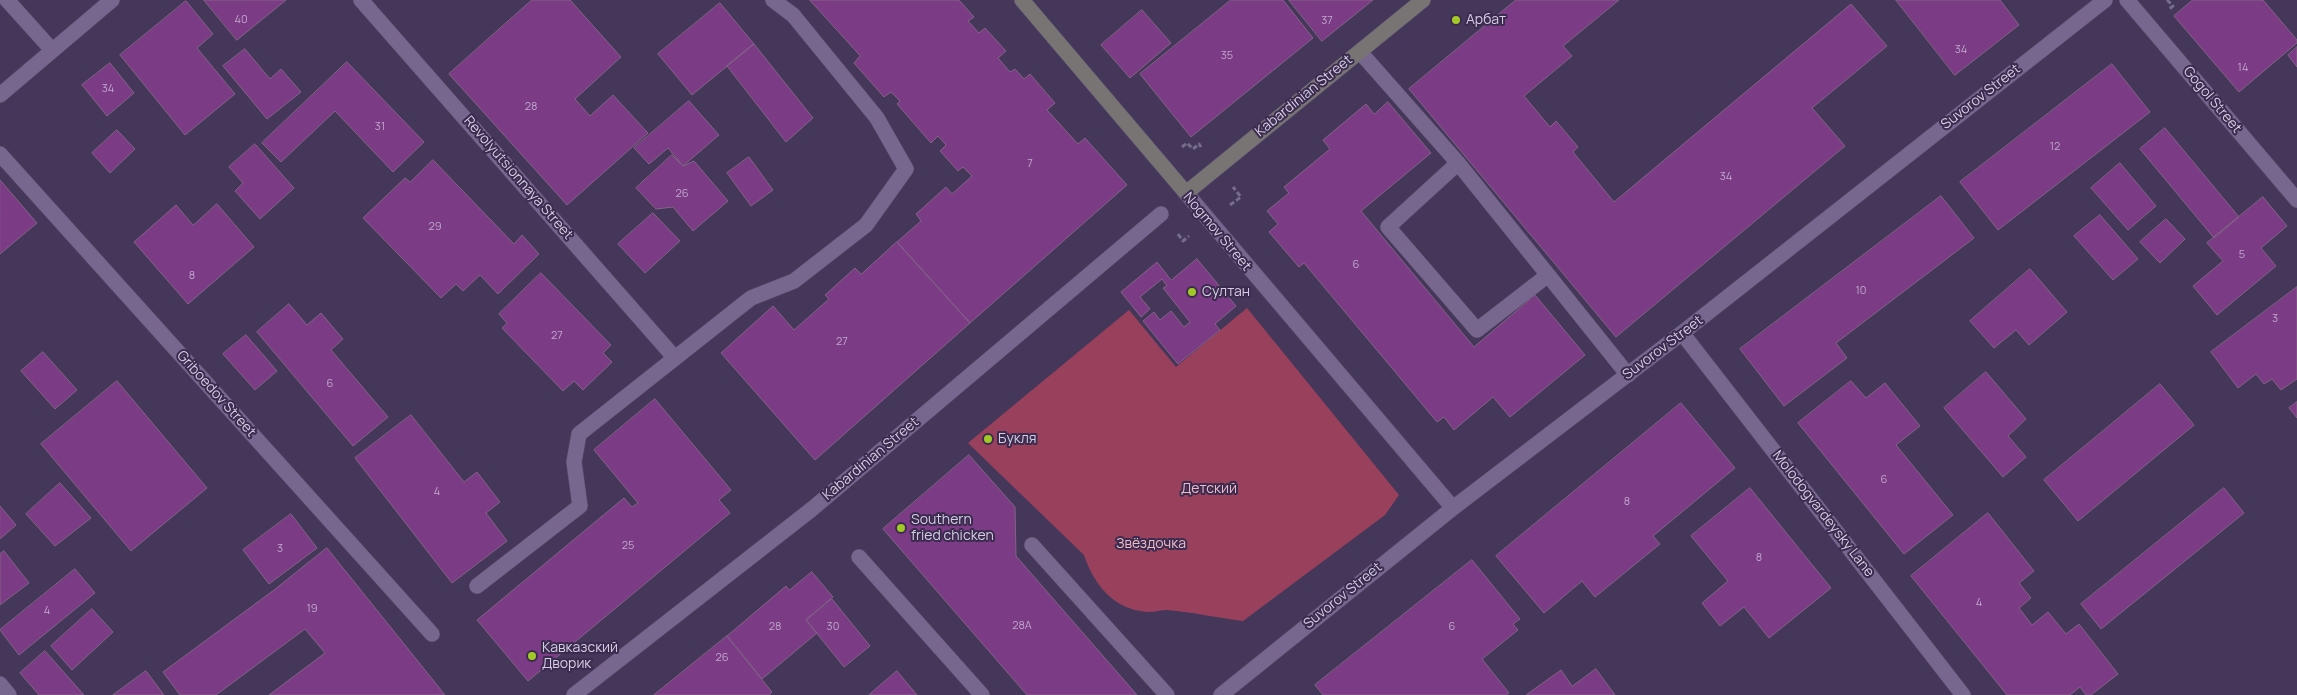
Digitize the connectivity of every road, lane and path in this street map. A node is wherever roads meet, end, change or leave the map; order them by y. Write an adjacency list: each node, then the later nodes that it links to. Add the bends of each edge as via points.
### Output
1 (7, 0): 11 (street)
2 (112, 0): 11 (street)
3 (361, 0): 25 (street, Revolyutsionnaya Street)
4 (773, 0): 25 (street, via 793,15 877,118 906,169 866,225 794,281 751,298)
5 (1022, 0): 19 (street, Nogmov Street)
6 (1423, 0): 12 (street, Kabardinian Street)
7 (2104, 0): 24 (street, Suvorov Street)
8 (2126, 0): 20 (street, Gogol Street)
9 (2167, 0): 10 (path, via 2173,6)
10 (2168, 10)
11 (52, 50): 13 (street)
12 (1360, 52): 17 (street); 19 (street, Kabardinian Street)
13 (0, 95)
14 (1181, 148): 15 (path, via 1187,143 1193,149 1199,144)
15 (1202, 148)
16 (0, 154): 31 (street, Griboedov Street)
17 (1458, 163): 23 (street); 23 (street, via 1388,227 1477,330)
18 (1232, 184): 21 (path, via 1241,197)
19 (1186, 193): 27 (street, Nogmov Street)
20 (2297, 200)
21 (1226, 207)
22 (1161, 214): 34 (street, Kabardinian Street, via 812,509)
23 (1548, 275): 26 (street)
24 (1682, 333): 26 (street, Suvorov Street); 38 (street, Molodogvardeysky Lane)
25 (674, 357): 30 (street, via 579,434 574,462 580,506)
26 (1628, 375): 27 (street, Suvorov Street)
27 (1452, 508): 37 (street, Suvorov Street)
28 (1032, 545): 36 (street)
29 (859, 557): 35 (street)
30 (477, 586)
31 (432, 634)
32 (0, 684): 33 (street)
33 (9, 695)
34 (574, 695)
35 (982, 695)
36 (1167, 695)
37 (1221, 695)
38 (1963, 695)

